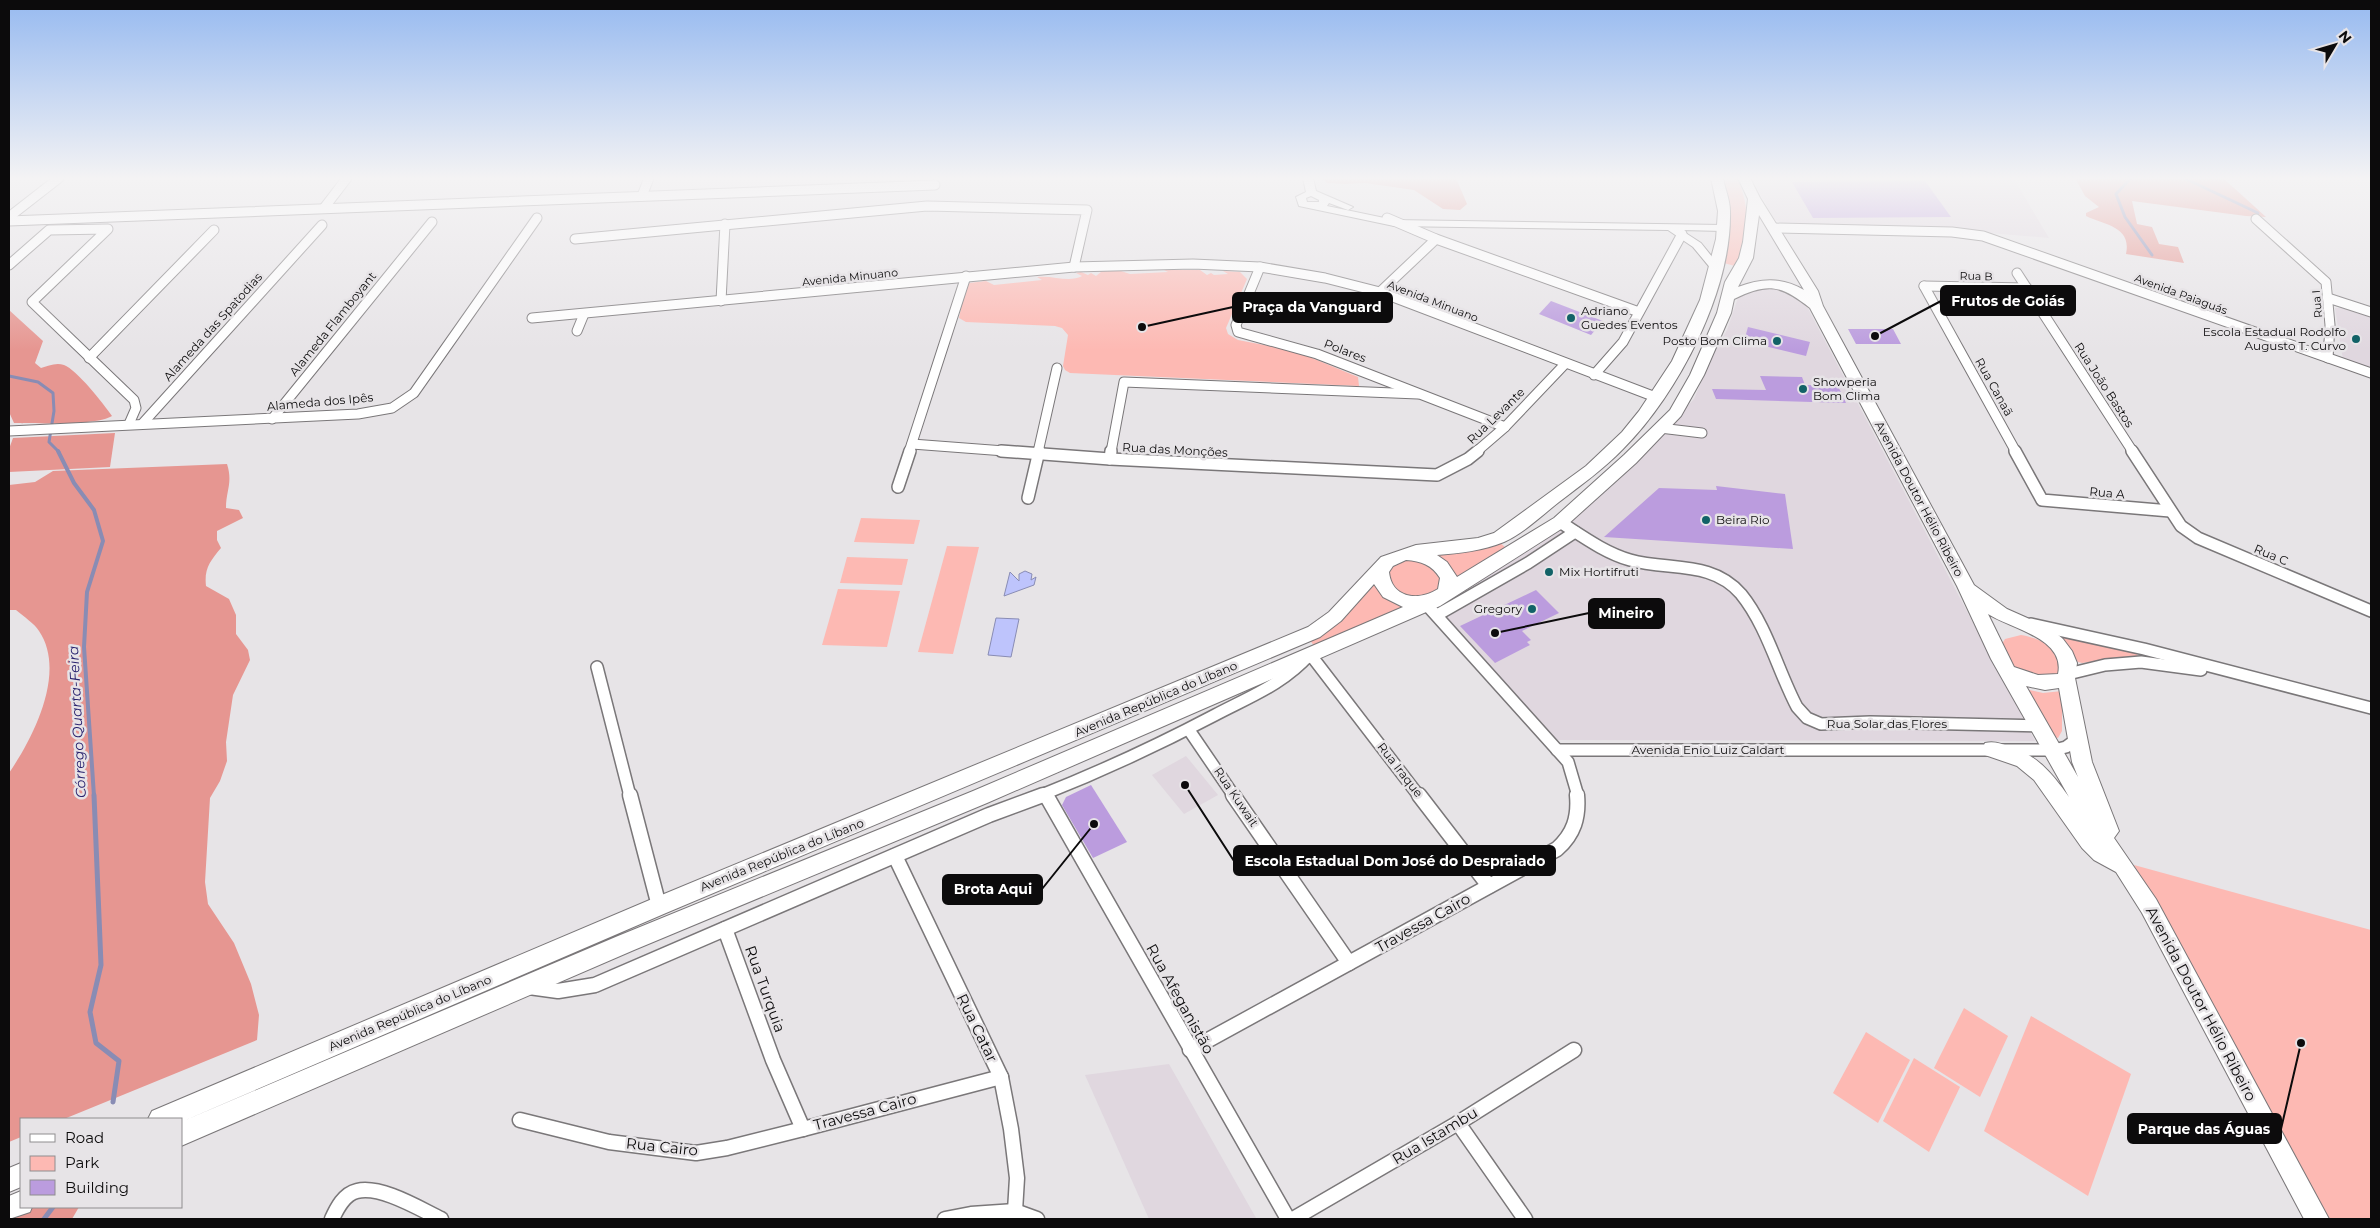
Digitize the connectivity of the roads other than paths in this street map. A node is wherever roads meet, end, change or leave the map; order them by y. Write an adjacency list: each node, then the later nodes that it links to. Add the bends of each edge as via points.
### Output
1 (43, 235): 20 (street)
2 (101, 235): 38 (street, via 32,302)
3 (209, 235): 38 (street)
4 (313, 235): 47 (street, Alameda das Spatodias)
5 (421, 235): 46 (street, Alameda Flamboyant)
6 (525, 235): 46 (street, Alameda dos Ipês, via 414,393 392,408)
7 (612, 235): 18 (street)
8 (724, 235): 31 (street)
9 (1081, 235): 21 (street)
10 (1428, 235): 19 (street)
11 (1681, 235): 33 (street)
12 (1684, 235): 23 (street, via 1702,250)
13 (1721, 235): 23 (main road, Avenida República do Líbano)
14 (1750, 235): 29 (main road, Avenida República do Líbano, via 1748,250)
15 (1778, 235): 32 (main road, via 1811,291)
16 (1978, 235): 39 (street, Avenida Paiaguás)
17 (2274, 235): 30 (street, Rua I, via 2326,282)
18 (575, 239)
19 (1436, 239): 28 (street); 33 (street)
20 (9, 266)
21 (1074, 267): 22 (street, Avenida Minuano, via 1193,264); 25 (street, Avenida Minuano)
22 (1260, 268): 28 (street, Avenida Minuano, via 1325,278); 44 (street, Polares, via 1236,324 1238,332 1317,354)
23 (1716, 268): 45 (main road, Avenida República do Líbano, via 1705,308)
24 (2017, 273): 27 (street, Rua João Bastos)
25 (966, 276): 31 (street, Avenida Minuano); 53 (street)
26 (1924, 286): 27 (street, Rua B); 59 (street, Rua Canaã)
27 (2027, 288): 60 (street, Rua João Bastos)
28 (1380, 292): 40 (street, Avenida Minuano)
29 (1728, 297): 32 (main road, via 1755,283 1775,284 1803,295); 50 (main road, Avenida República do Líbano, via 1697,375 1676,413)
30 (2328, 298): 34 (street); 39 (street, Rua I)
31 (721, 301): 35 (street, Avenida Minuano)
32 (1816, 306): 65 (main road, Avenida Doutor Hélio Ribeiro)
33 (1639, 312): 43 (street, via 1623,342)
34 (2371, 312)
35 (584, 314): 36 (street, Avenida Minuano); 37 (street)
36 (532, 318)
37 (576, 331)
38 (89, 358): 48 (street, via 134,400 136,408)
39 (2328, 358): 42 (street, Avenida Paiaguás)
40 (1565, 364): 43 (street, Avenida Minuano); 49 (street, Rua Levante)
41 (1057, 368): 54 (street)
42 (2371, 373)
43 (1594, 375): 45 (street, Avenida Minuano)
44 (1418, 394): 49 (street, Polares); 55 (street, via 1124,382)
45 (1658, 398): 63 (main road, Avenida República do Líbano, via 1627,437 1587,473 1506,533 1475,545 1439,547)
46 (272, 419): 47 (street, Alameda dos Ipês)
47 (143, 422): 48 (street, Alameda dos Ipês)
48 (129, 424): 51 (street, Alameda dos Ipês)
49 (1505, 427): 56 (street, Rua Levante, via 1468,459)
50 (1660, 428): 52 (street); 61 (main road, Avenida República do Líbano)
51 (10, 431)
52 (1702, 433)
53 (912, 444): 54 (street, Rua das Monções); 57 (street)
54 (1038, 454): 55 (street, Rua das Monções); 58 (street)
55 (1110, 459): 56 (street, Rua das Monções)
56 (1437, 475)
57 (898, 486)
58 (1028, 498)
59 (2042, 500): 60 (street, Rua A)
60 (2170, 511): 67 (street, Rua C, via 2181,526 2198,538)
61 (1560, 522): 62 (street, Rua Solar das Flores); 66 (main road, Avenida República do Líbano)
62 (1575, 532): 66 (street, via 1528,563); 76 (street, Rua Solar das Flores, via 1630,560 1714,573 1732,584 1746,601 1798,708 1810,721 1820,724)
63 (1404, 554): 64 (main road, Avenida República do Líbano); 66 (main road, via 1423,556 1440,564 1448,578)
64 (1385, 563): 66 (main road, Avenida República do Líbano, via 1380,579 1390,596 1410,603); 87 (main road, Avenida República do Líbano, via 1337,617 1314,632)
65 (1966, 586): 68 (main road, Avenida Doutor Hélio Ribeiro, via 1988,606); 69 (main road, Avenida Doutor Hélio Ribeiro)
66 (1436, 603): 70 (main road, Avenida República do Líbano); 80 (street)
67 (2371, 611)
68 (2022, 623): 69 (main road, via 2000,627); 73 (main road, Avenida Doutor Hélio Ribeiro, via 2049,637 2066,655 2069,663); 74 (street, Avenida Doutor Hélio Ribeiro, via 2144,648)
69 (1989, 636): 72 (main road, Avenida Doutor Hélio Ribeiro)
70 (1310, 654): 77 (street, Avenida República do Líbano, via 1288,676 1264,692); 83 (main road, Avenida República do Líbano); 86 (street, Rua Iraque)
71 (597, 667): 87 (street)
72 (2010, 673): 73 (main road, via 2044,684 2056,683); 76 (main road, Avenida Doutor Hélio Ribeiro)
73 (2067, 676): 74 (street, Avenida Doutor Hélio Ribeiro, via 2105,666 2141,662); 78 (main road, Avenida Doutor Hélio Ribeiro)
74 (2255, 678): 75 (street, Avenida Doutor Hélio Ribeiro)
75 (2371, 708)
76 (2040, 726): 81 (main road, Avenida Doutor Hélio Ribeiro)
77 (1190, 730): 82 (street, Avenida República do Líbano); 89 (street, Rua Kuwait)
78 (2077, 739): 81 (street); 85 (main road, Avenida Doutor Hélio Ribeiro, via 2090,787)
79 (1992, 749): 80 (street, Avenida Enio Luiz Caldart); 81 (street, Avenida Enio Luiz Caldart); 85 (main road, via 2015,756 2040,774 2096,850)
80 (1557, 750): 86 (street, Travessa Cairo, via 1568,762 1576,779 1577,814 1573,834 1557,849)
81 (2054, 750): 85 (main road, Avenida Doutor Hélio Ribeiro, via 2096,830)
82 (1046, 794): 83 (street, Avenida República do Líbano); 91 (street, Rua Afeganistão)
83 (984, 806): 84 (street, Avenida República do Líbano); 90 (main road, Avenida República do Líbano)
84 (895, 856): 88 (street, Avenida República do Líbano); 94 (street, Rua Catar)
85 (2125, 868): 108 (main road, Avenida Doutor Hélio Ribeiro, via 2149,906)
86 (1489, 886): 89 (street, Travessa Cairo)
87 (659, 906): 95 (main road, Avenida República do Líbano)
88 (725, 928): 90 (street, Avenida República do Líbano, via 595,985 558,991); 93 (street, Rua Turquia)
89 (1349, 964): 91 (street, Travessa Cairo)
90 (525, 986): 99 (main road, Avenida República do Líbano)
91 (1190, 1050): 105 (street, Rua Afeganistão)
92 (1574, 1050): 97 (street, Rua Istambu)
93 (773, 1060): 98 (street, Travessa Cairo)
94 (1001, 1077): 98 (street, Travessa Cairo); 100 (street, Rua Catar, via 1017,1178)
95 (162, 1118)
96 (520, 1120): 98 (street, Rua Cairo, via 609,1142 696,1152 727,1148)
97 (1458, 1123): 106 (street, Rua Istambu); 107 (street)
98 (804, 1129)
99 (182, 1134)
100 (1015, 1211): 103 (street); 104 (street)
101 (332, 1219): 102 (street, via 344,1199 358,1190 384,1193)
102 (441, 1219)
103 (946, 1219)
104 (1037, 1219)
105 (1288, 1219)
106 (1293, 1219)
107 (1525, 1219)
108 (2317, 1219)

